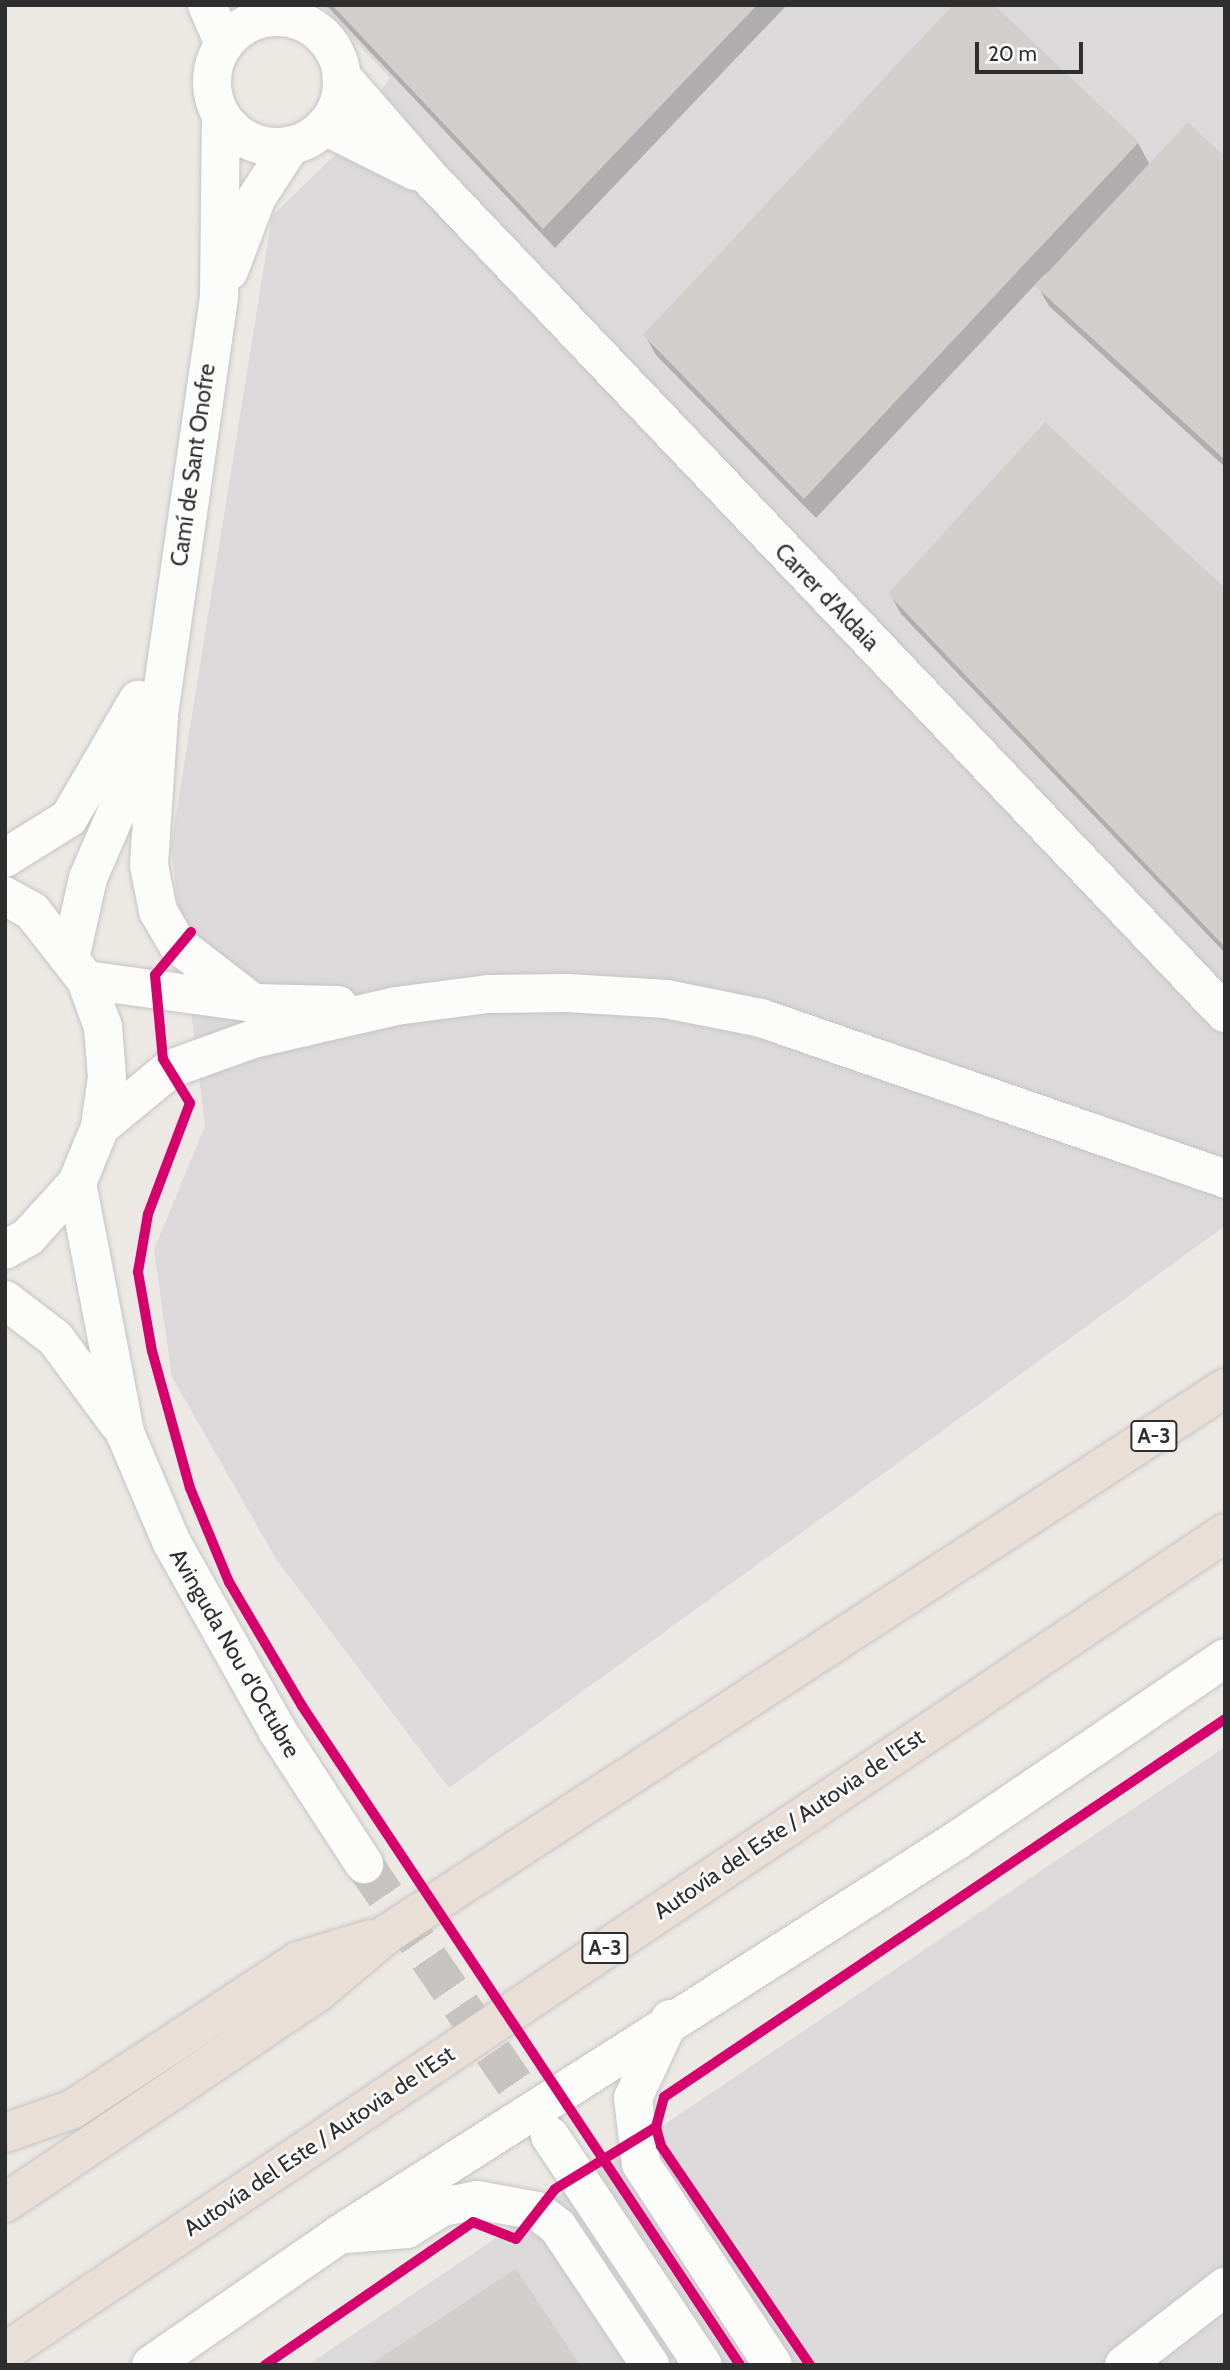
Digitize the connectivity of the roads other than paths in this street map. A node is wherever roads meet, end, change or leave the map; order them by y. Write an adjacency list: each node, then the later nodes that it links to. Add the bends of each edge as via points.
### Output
1 (207, 5): 3 (street)
2 (275, 11): 3 (street, via 248,23); 4 (street, via 323,34)
3 (224, 44): 5 (street, via 212,79)
4 (342, 76): 6 (street, via 339,103); 8 (street, Carrer d'Aldaia)
5 (221, 116): 7 (street, via 251,142); 9 (street, Camí de Sant Onofre)
6 (325, 126): 7 (street); 8 (street, Carrer d'Aldaia)
7 (292, 145): 9 (street, Camí de Sant Onofre, via 257,197)
8 (430, 178): 17 (street, Carrer d'Aldaia)
9 (219, 296): 10 (street, Camí de Sant Onofre)
10 (169, 635): 11 (street, Camí de Sant Onofre); 12 (street, Camí de Sant Onofre, via 116,746 69,818)
11 (159, 714): 14 (street, Camí de Sant Onofre, via 88,878); 15 (street, via 149,865 158,911 178,946)
12 (5, 858)
13 (5, 896): 14 (street, via 32,911)
14 (79, 967): 15 (street); 18 (street, via 103,1027 107,1077)
15 (253, 1003): 16 (street)
16 (396, 1006): 18 (street, via 253,1039 170,1069); 19 (street, via 488,994 568,993 666,999 761,1018)
17 (1225, 1013)
18 (100, 1127): 20 (street)
19 (1225, 1179)
20 (77, 1182): 21 (street, via 28,1237); 24 (street)
21 (5, 1250)
22 (5, 1300): 24 (street, via 55,1338)
23 (1225, 1388): 28 (highway, A-3)
24 (125, 1433): 27 (street, Avinguda Nou d'Octubre, via 171,1541 221,1635)
25 (1225, 1532): 35 (highway, Autovía del Este / Autovia de l'Est / A-3)
26 (1225, 1658): 29 (street, via 956,1841)
27 (364, 1864)
28 (387, 1934): 30 (highway, via 298,1961 73,2109); 32 (highway, A-3, via 319,1991)
29 (670, 2020): 33 (street); 39 (street, via 633,2098 641,2164)
30 (5, 2133)
31 (550, 2136): 38 (street)
32 (5, 2203)
33 (340, 2234): 36 (street); 37 (street, via 407,2229 442,2207 477,2200 537,2211 558,2227)
34 (1225, 2287): 40 (street)
35 (5, 2351)
36 (151, 2365)
37 (650, 2365)
38 (703, 2365)
39 (773, 2365)
40 (1124, 2365)

